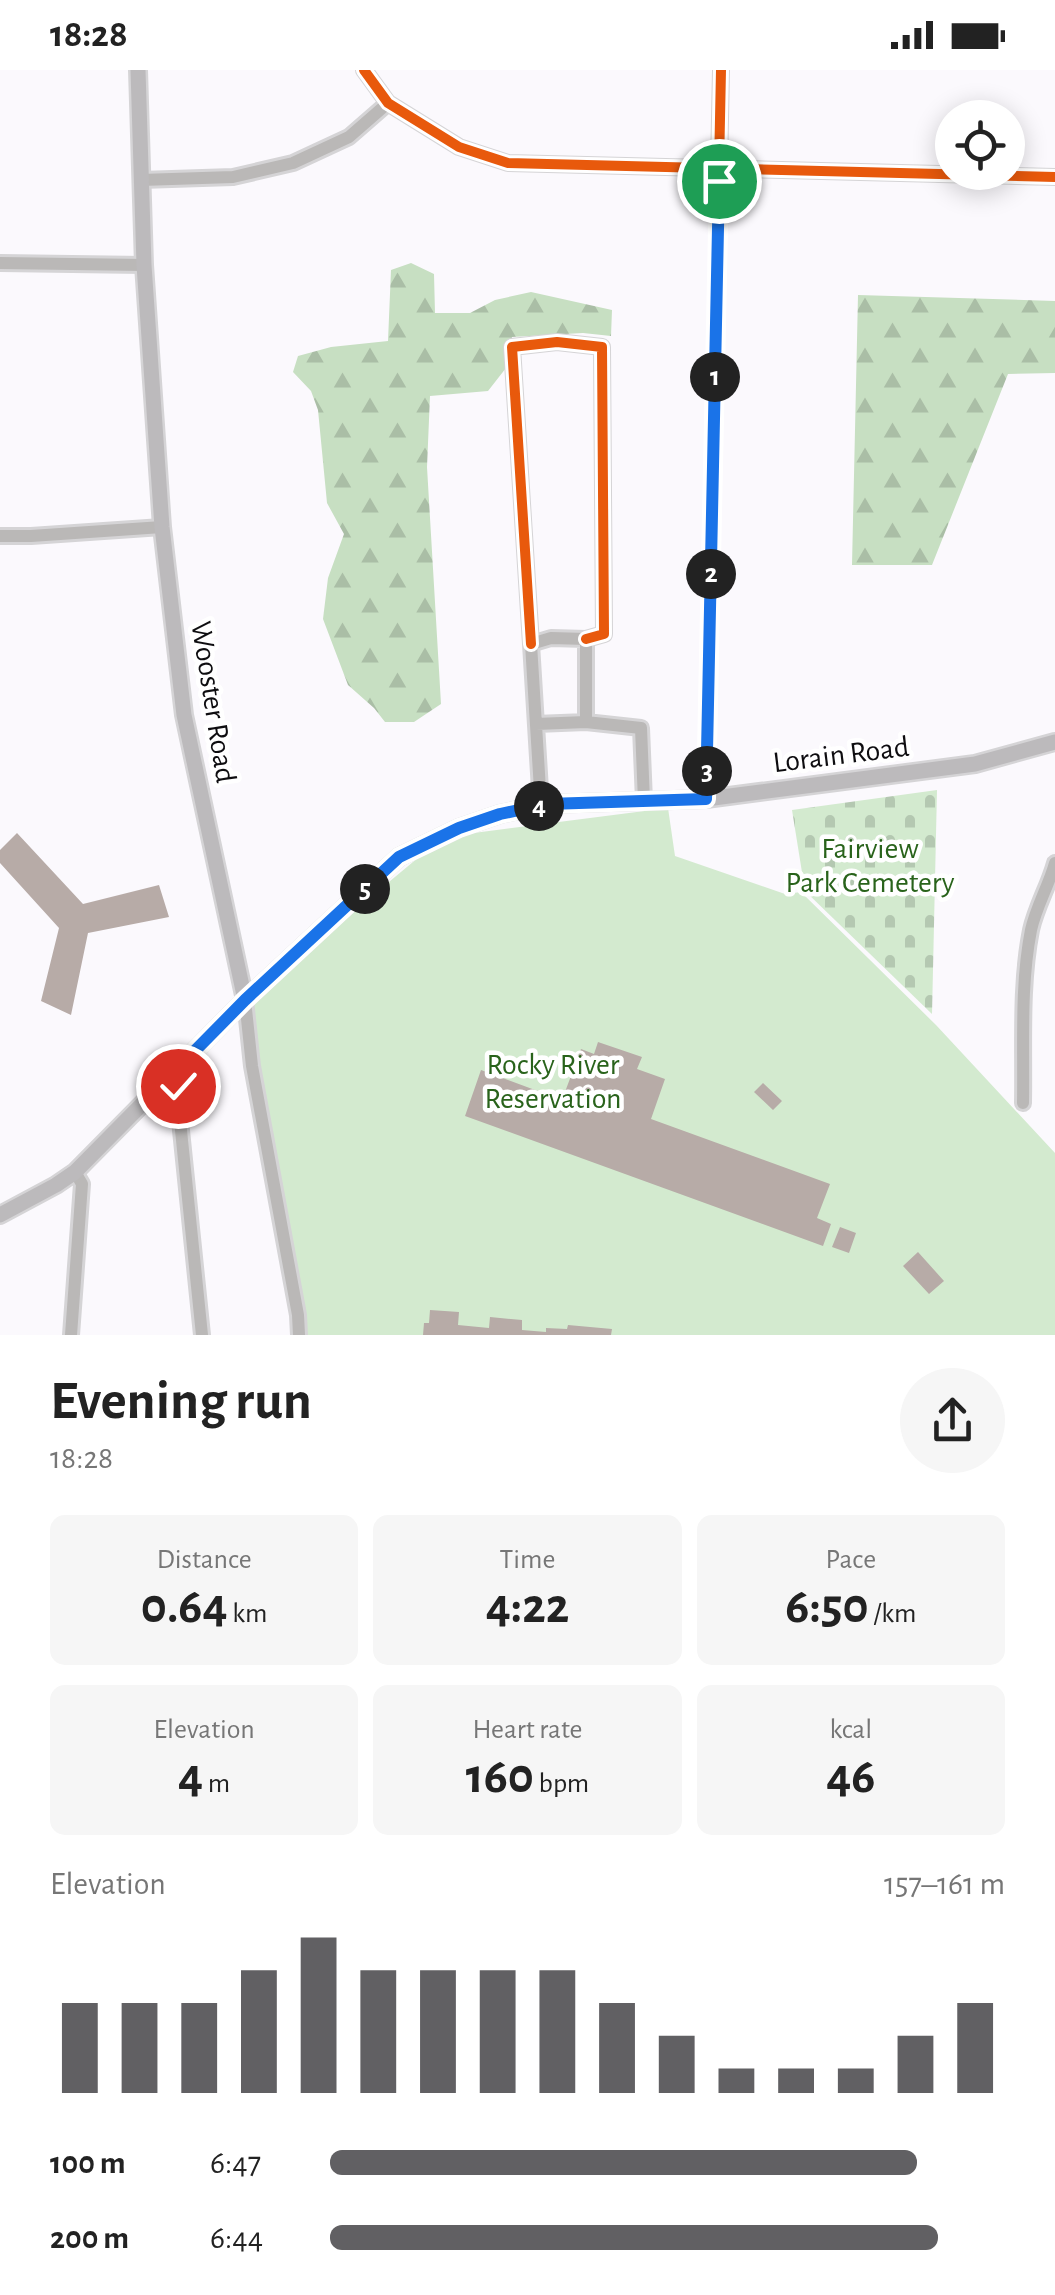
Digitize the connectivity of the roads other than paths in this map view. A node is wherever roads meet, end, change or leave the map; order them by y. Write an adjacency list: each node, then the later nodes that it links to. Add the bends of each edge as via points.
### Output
1 (138, 70): 7 (main road, Wooster Road)
2 (364, 70): 4 (street)
3 (721, 70): 5 (street)
4 (388, 103): 5 (street, via 459,146 508,163); 7 (street, via 349,137 293,163 233,176)
5 (719, 169): 6 (street); 17 (street)
6 (1055, 177)
7 (140, 180): 9 (main road, Wooster Road)
8 (0, 262): 9 (street)
9 (144, 264): 10 (main road, Wooster Road)
10 (162, 528): 11 (street); 22 (main road, Wooster Road, via 184,715)
11 (0, 536)
12 (586, 639): 13 (street); 13 (street, via 604,634 602,347 557,342 512,347); 14 (street)
13 (532, 644): 15 (street)
14 (586, 722): 15 (street); 18 (street, via 641,728)
15 (536, 724): 19 (street)
16 (1055, 742): 17 (main road, Lorain Road, via 975,764)
17 (706, 799): 18 (main road, Lorain Road)
18 (644, 801): 19 (main road, Lorain Road)
19 (541, 806): 22 (main road, Lorain Road, via 459,828 399,857)
20 (1055, 863): 21 (street)
21 (1052, 888): 24 (street, via 1032,924 1025,970)
22 (245, 1000): 23 (main road, Lorain Road); 29 (street, Wooster Road)
23 (174, 1072): 25 (main road, Lorain Road); 28 (street)
24 (1024, 1103)
25 (74, 1172): 26 (main road, Lorain Road); 27 (street, via 82,1184)
26 (0, 1214)
27 (71, 1335)
28 (202, 1335)
29 (299, 1335)

